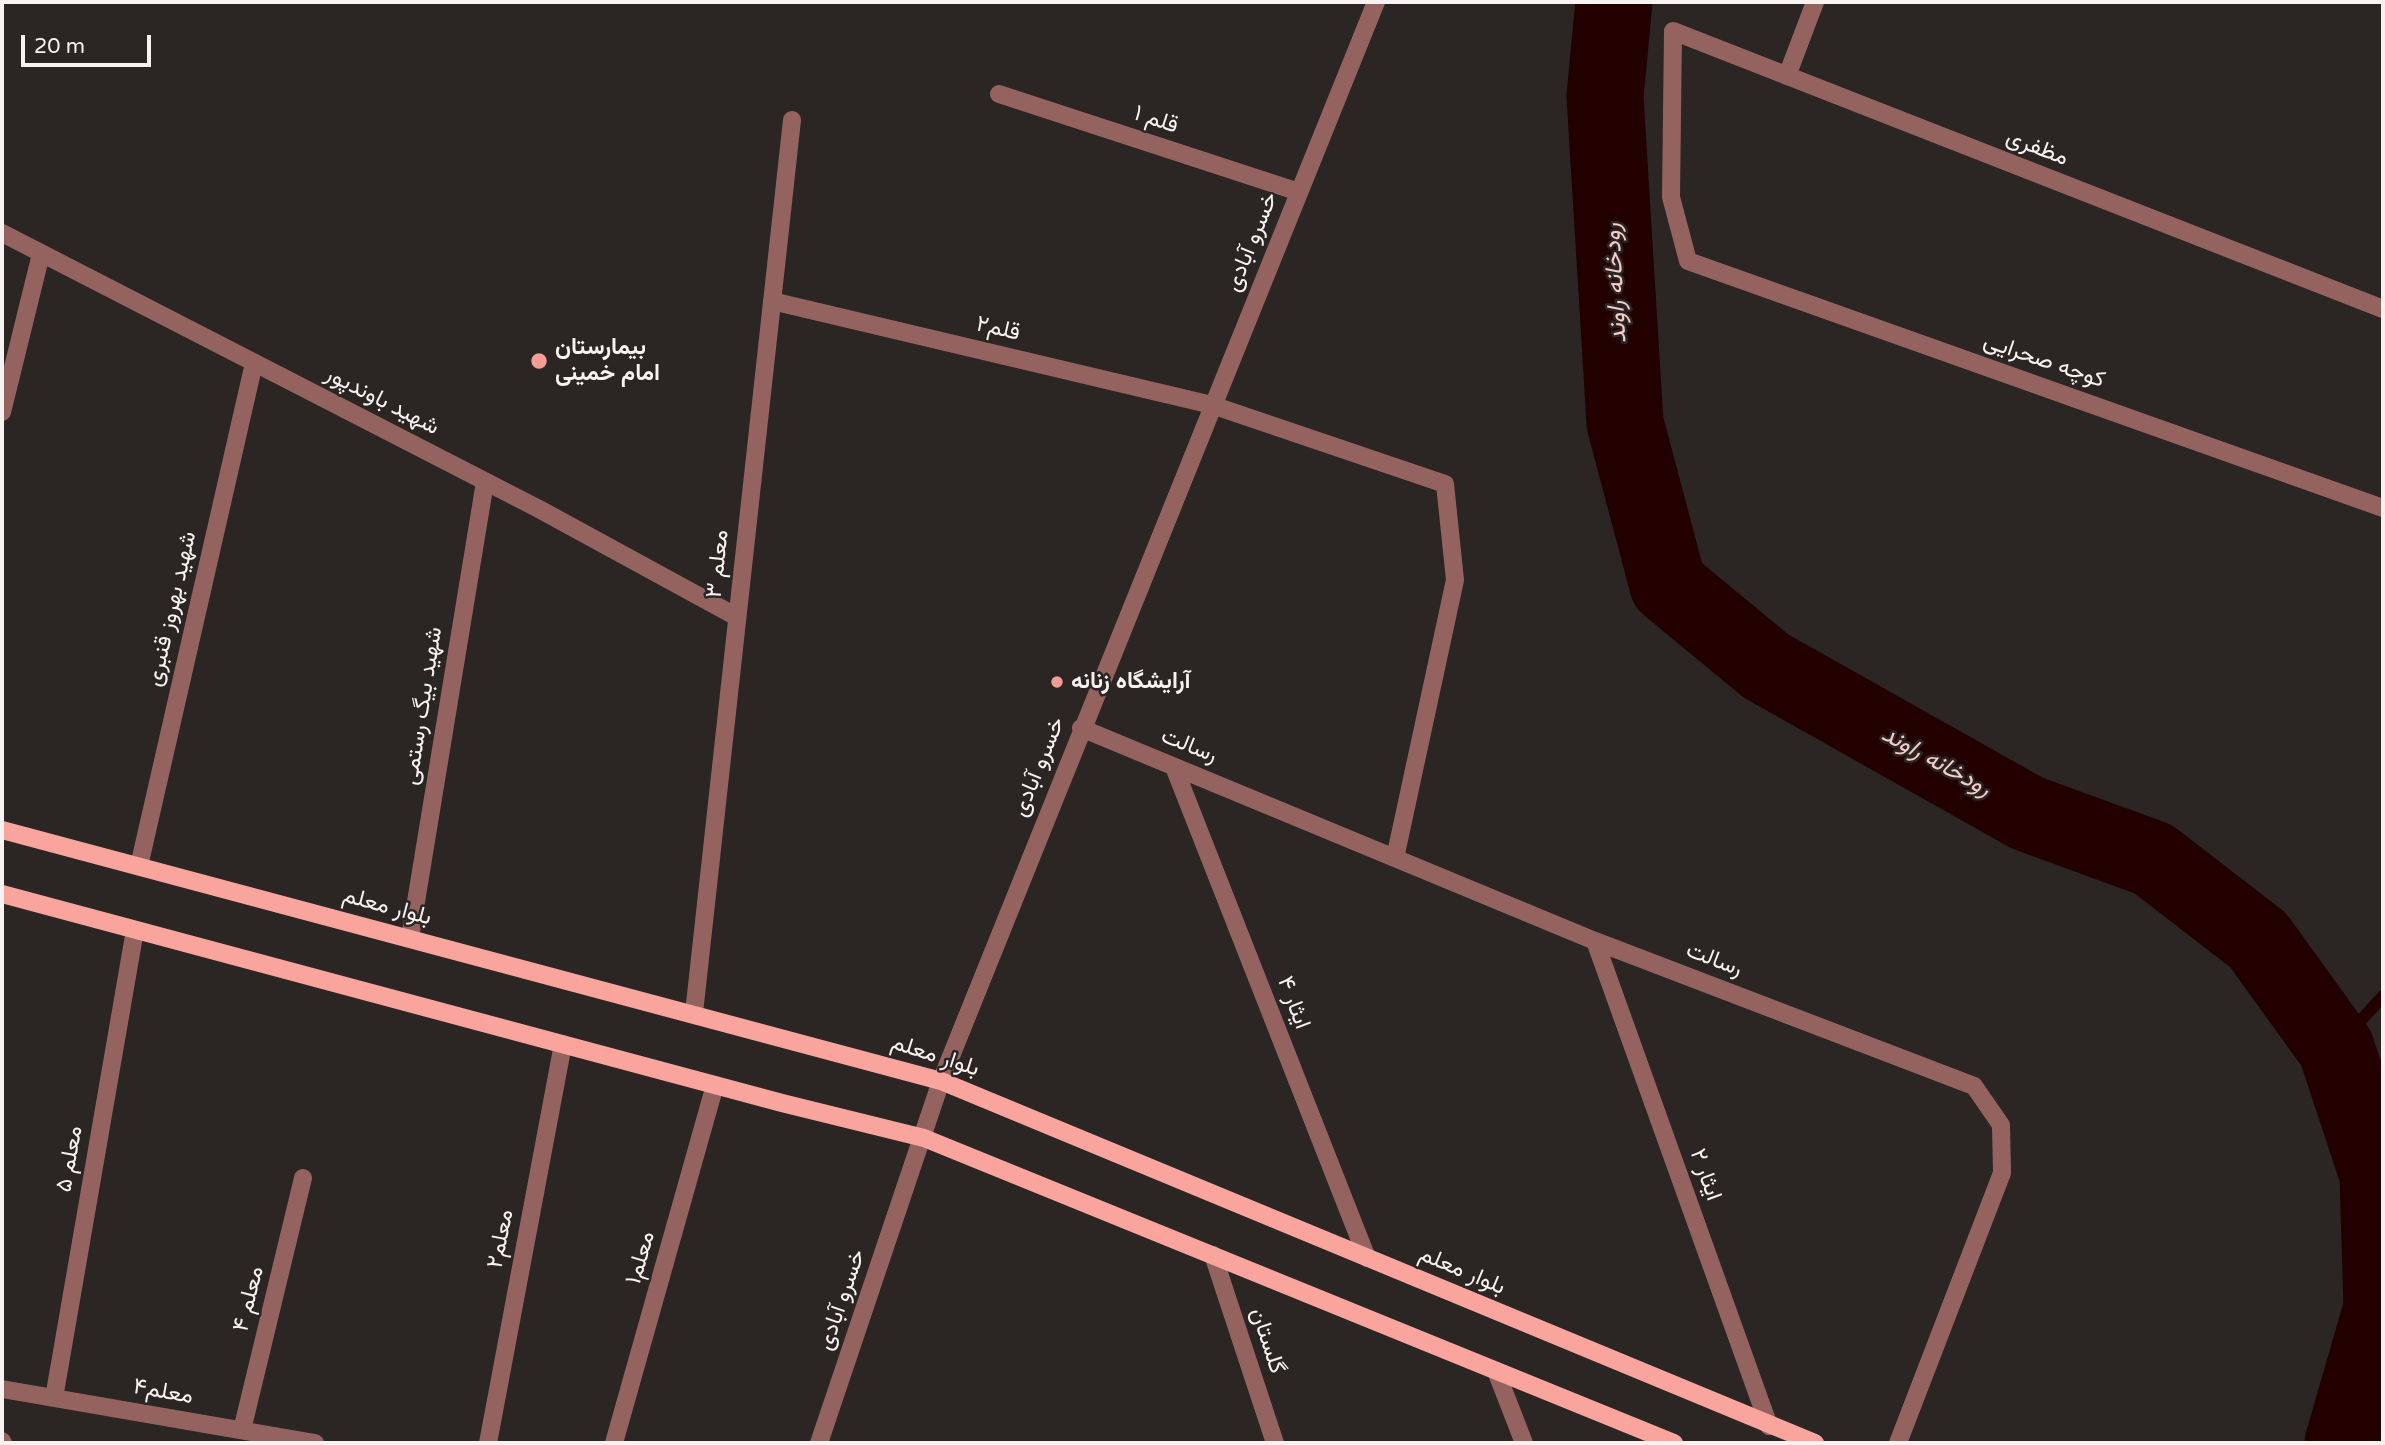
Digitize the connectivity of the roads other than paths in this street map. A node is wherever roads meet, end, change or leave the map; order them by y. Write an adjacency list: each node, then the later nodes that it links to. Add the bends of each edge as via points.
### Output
1 (1376, 2): 6 (street, خسرو آبادی)
2 (1815, 2): 3 (street)
3 (1787, 76): 9 (street, مظفری, via 1673,31 1671,197); 11 (street, مظفری)
4 (999, 94): 6 (street, قلم ۱)
5 (792, 120): 10 (street, معلم ۳)
6 (1299, 192): 13 (street, خسرو آبادی)
7 (2, 233): 8 (street, شهید باوندپور)
8 (41, 254): 12 (street, شهید باوندپور); 14 (street)
9 (1688, 261): 16 (street, کوچه صحرایی)
10 (772, 300): 13 (street, قلم۲); 17 (street, معلم ۳)
11 (2383, 309)
12 (254, 363): 15 (street, شهید باوندپور); 22 (street, شهید بهروز قنبری)
13 (1212, 405): 18 (street, خسرو آبادی); 21 (street, قلم۲, via 1445,484 1455,580)
14 (2, 412)
15 (485, 482): 17 (street, شهید باوندپور); 25 (street, شهید بیگ رستمی)
16 (2383, 508)
17 (737, 617): 27 (street, معلم ۳)
18 (1081, 728): 19 (street, رسالت); 29 (street, خسرو آبادی)
19 (1174, 767): 21 (street, رسالت); 34 (street, ایثار ۴)
20 (2, 830): 22 (main road, بلوار معلم)
21 (1395, 858): 26 (street, رسالت)
22 (139, 866): 25 (main road, بلوار معلم)
23 (2, 894): 24 (main road)
24 (135, 929): 28 (main road); 37 (street, معلم ۵)
25 (410, 938): 27 (main road, بلوار معلم)
26 (1595, 941): 38 (street, ایثار ۲); 48 (street, رسالت, via 1974,1086 2001,1125 2002,1173)
27 (694, 1013): 29 (main road, بلوار معلم)
28 (563, 1044): 30 (main road); 41 (street, معلم۲)
29 (941, 1081): 31 (street, خسرو آبادی); 34 (main road, بلوار معلم)
30 (715, 1085): 31 (main road); 42 (street, معلم۱)
31 (923, 1138): 33 (main road); 43 (street, خسرو آبادی)
32 (303, 1178): 39 (street, معلم ۴)
33 (1213, 1255): 35 (main road); 44 (street, گلستان)
34 (1367, 1258): 38 (main road, بلوار معلم)
35 (1496, 1371): 45 (street); 46 (main road)
36 (2, 1389): 37 (street, معلم۴)
37 (54, 1398): 39 (street, معلم۴)
38 (1769, 1426): 47 (main road, بلوار معلم)
39 (242, 1430): 40 (street, معلم۴)
40 (315, 1443)
41 (488, 1443)
42 (614, 1443)
43 (819, 1443)
44 (1275, 1443)
45 (1524, 1443)
46 (1674, 1443)
47 (1815, 1443)
48 (1898, 1443)

